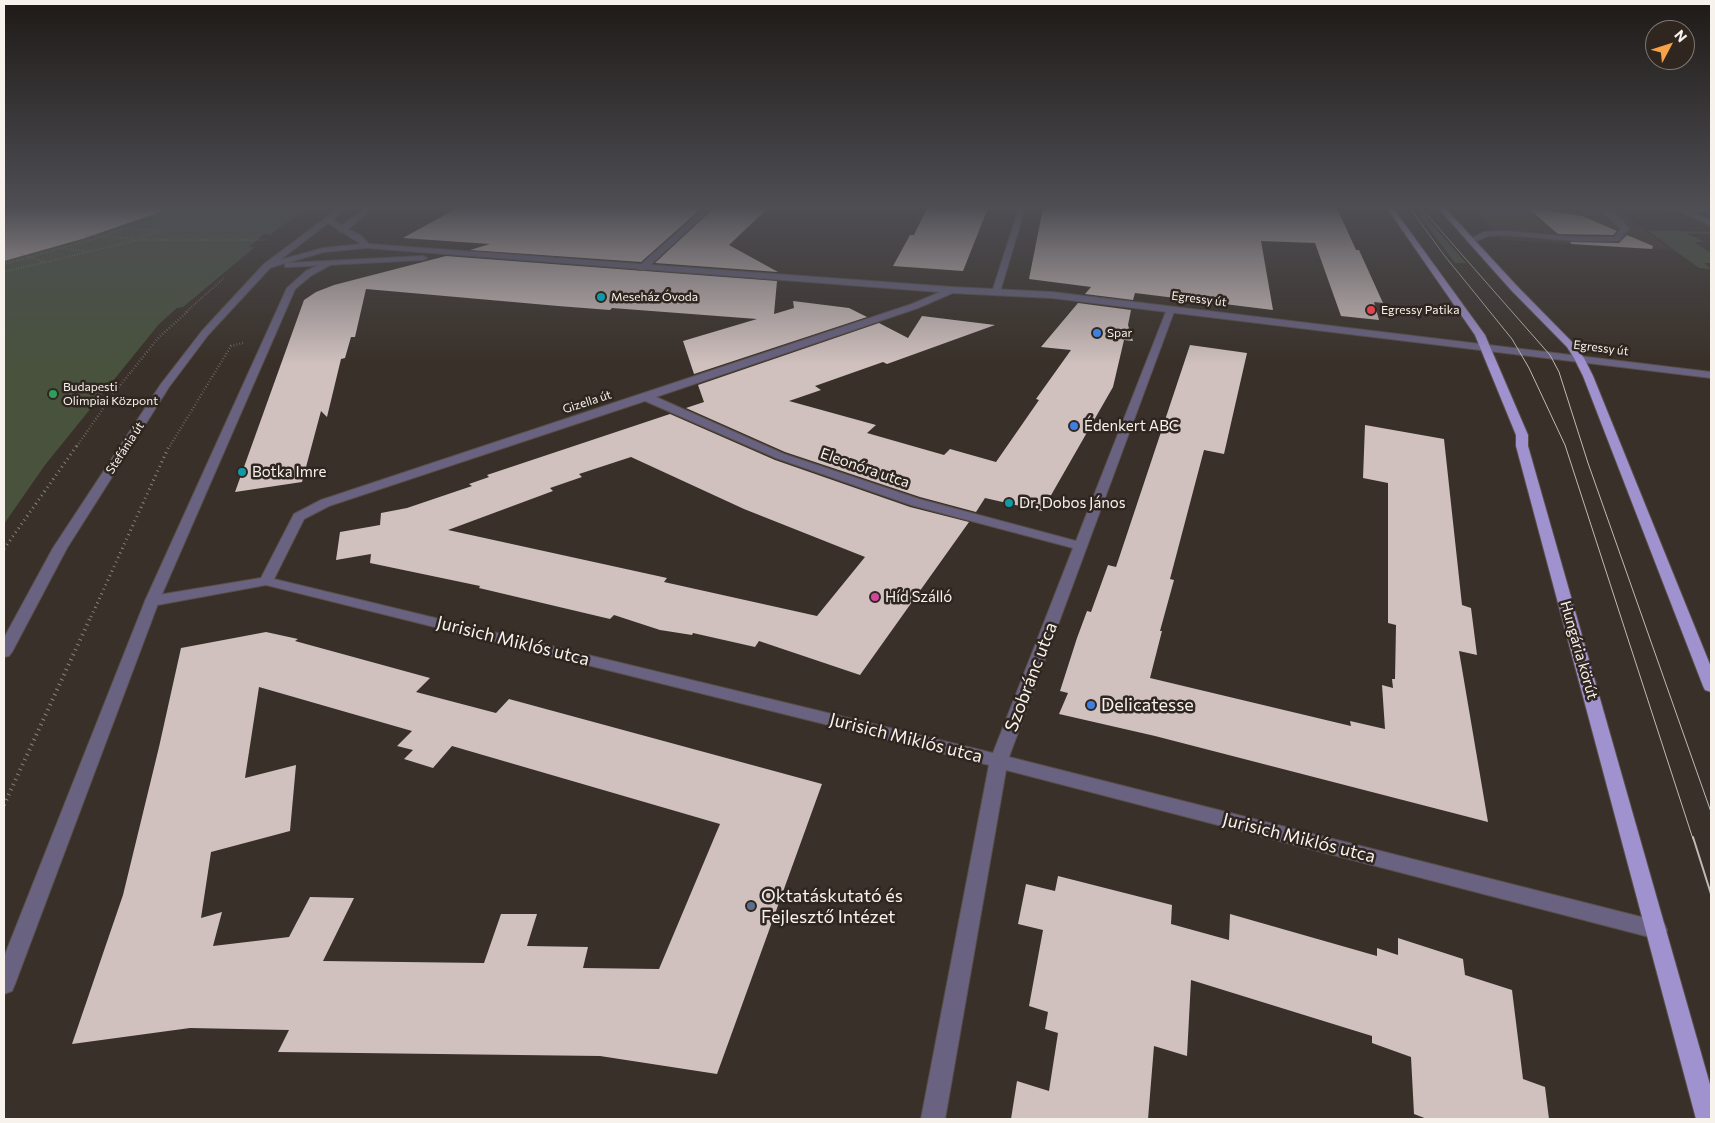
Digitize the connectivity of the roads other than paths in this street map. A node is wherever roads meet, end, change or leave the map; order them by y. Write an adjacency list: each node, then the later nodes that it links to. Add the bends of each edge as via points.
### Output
1 (274, 260): 11 (street, Stefánia út)
2 (287, 260): 11 (street, Egressy út)
3 (339, 260): 10 (street)
4 (371, 260): 10 (street, Egressy út)
5 (550, 260): 12 (street, Egressy út)
6 (650, 260): 12 (street)
7 (1006, 260): 14 (street)
8 (1427, 260): 16 (main road, Hungária körút)
9 (1489, 260): 17 (main road)
10 (330, 263): 11 (street, Egressy út); 22 (street, via 294,283)
11 (267, 266): 23 (street, Stefánia út, via 205,333 165,386 60,548)
12 (642, 268): 13 (street, Egressy út)
13 (952, 290): 14 (street, Egressy út); 19 (street, Gizella út, via 906,309)
14 (996, 292): 15 (street, Egressy út)
15 (1171, 309): 16 (street, Egressy út); 20 (street, Szobránc utca)
16 (1486, 347): 17 (street, Egressy út); 26 (main road, Hungária körút, via 1522,435 1522,446)
17 (1579, 358): 18 (street, Egressy út); 24 (main road)
18 (1711, 375)
19 (646, 398): 20 (street, Eleonóra utca, via 798,462 915,502); 21 (street, Gizella út, via 325,503 299,517)
20 (1081, 546): 25 (street, Szobránc utca)
21 (266, 581): 22 (street, Jurisich Miklós utca); 25 (street, Jurisich Miklós utca)
22 (152, 601): 27 (street)
23 (4, 652)
24 (1711, 686)
25 (999, 761): 26 (street, Jurisich Miklós utca); 28 (street, Szobránc utca)
26 (1657, 930): 29 (main road, Hungária körút)
27 (4, 984)
28 (933, 1119)
29 (1708, 1119)

